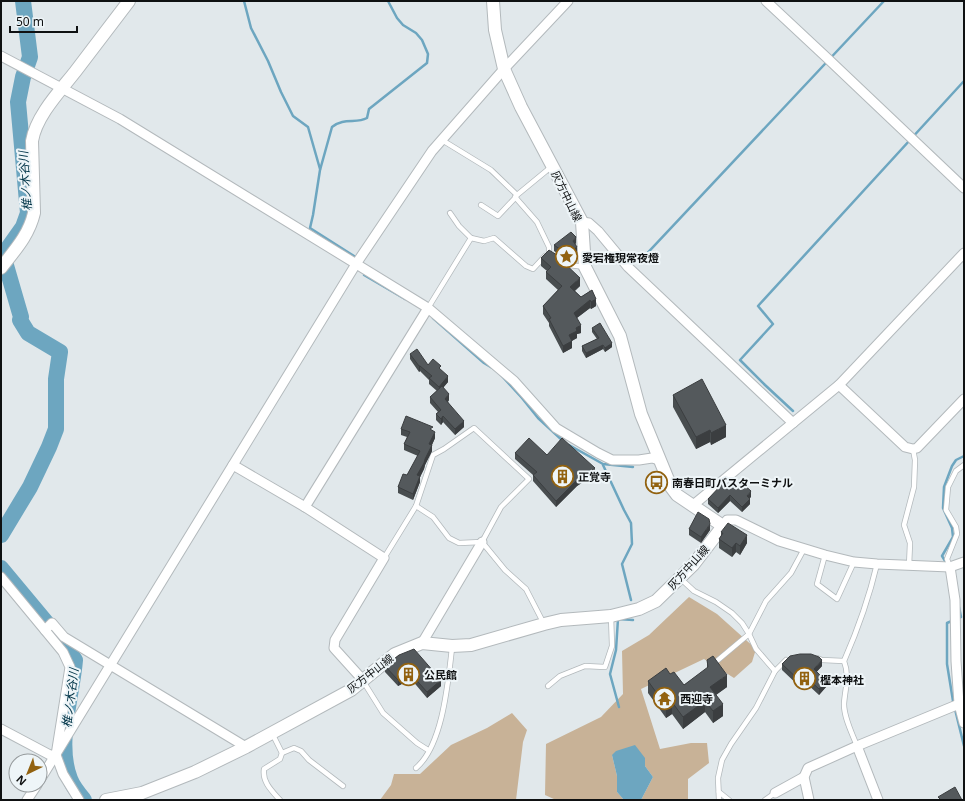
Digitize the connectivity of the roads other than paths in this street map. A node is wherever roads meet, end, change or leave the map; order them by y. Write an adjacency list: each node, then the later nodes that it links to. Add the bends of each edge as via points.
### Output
1 (129, 1): 7 (main road)
2 (493, 1): 6 (main road, 灰方中山線, via 495,30)
3 (568, 1): 6 (street)
4 (766, 1): 10 (street)
5 (1, 56): 7 (street)
6 (504, 69): 8 (street); 9 (main road, 灰方中山線)
7 (62, 89): 18 (street, via 120,119); 20 (main road, via 33,132 31,155 34,213 31,224 28,232)
8 (442, 140): 11 (lane, via 491,170); 18 (street)
9 (552, 166): 11 (lane); 14 (main road, 灰方中山線)
10 (964, 188)
11 (516, 196): 12 (lane, via 498,216); 16 (lane, via 537,222)
12 (481, 204)
13 (450, 213): 15 (lane)
14 (582, 222): 19 (main road, 灰方中山線); 24 (street, via 589,223 598,231 628,266)
15 (471, 238): 16 (lane, via 494,238 532,269); 21 (lane)
16 (550, 252): 19 (lane, via 560,262)
17 (964, 253): 22 (street)
18 (356, 264): 21 (street); 28 (street)
19 (584, 267): 26 (main road, 灰方中山線, via 620,336 641,414)
20 (1, 268)
21 (428, 308): 26 (street, via 514,381 556,428 612,460); 31 (street)
22 (839, 385): 24 (street); 25 (street, via 905,447)
23 (964, 399): 25 (street, via 917,448)
24 (793, 423): 30 (street)
25 (913, 449): 40 (lane, via 914,487 904,525 910,543)
26 (659, 460): 30 (main road, 灰方中山線, via 674,492)
27 (964, 464): 41 (lane, via 956,471 948,487 946,510 956,527 957,534 947,559)
28 (234, 465): 31 (street); 54 (street)
29 (416, 506): 33 (lane, via 433,517 449,538 460,544); 33 (lane, via 434,455 474,428 529,479 501,507); 36 (lane)
30 (692, 506): 32 (main road, 灰方中山線)
31 (305, 507): 36 (street)
32 (723, 526): 34 (street, via 727,520 736,520 779,541); 43 (main road, 灰方中山線, via 693,565)
33 (482, 542): 45 (lane, via 505,570 526,589); 48 (street)
34 (804, 549): 35 (street); 47 (lane, via 791,573 766,601)
35 (825, 555): 37 (street); 37 (lane, via 818,584 837,599)
36 (384, 558): 56 (street, via 335,640 334,648)
37 (854, 562): 39 (street)
38 (964, 562): 41 (street)
39 (877, 564): 40 (street); 53 (lane, via 867,602)
40 (909, 566): 41 (street)
41 (950, 567): 58 (street, via 955,600)
42 (1, 577): 46 (street)
43 (680, 577): 44 (main road, 灰方中山線, via 656,601 639,609); 47 (lane, via 694,591 732,613)
44 (611, 616): 45 (main road, 灰方中山線); 57 (lane, via 612,646 605,667 585,666 560,676)
45 (544, 624): 49 (main road, 灰方中山線, via 471,645)
46 (45, 630): 54 (street, via 52,623 64,636); 66 (street, via 63,652 70,667)
47 (749, 634): 52 (lane); 55 (lane, via 756,649)
48 (422, 643): 49 (main road, 灰方中山線); 56 (main road, 灰方中山線, via 395,654)
49 (452, 646): 64 (lane, via 448,682 438,728 435,740)
50 (812, 656): 53 (lane, via 822,660)
51 (794, 657): 55 (lane)
52 (718, 660)
53 (844, 661): 62 (lane, via 848,670 844,705)
54 (111, 666): 63 (street); 66 (street)
55 (775, 670): 71 (lane, via 756,708 722,760 718,778)
56 (362, 679): 61 (main road, 灰方中山線, via 351,690); 64 (lane, via 383,713)
57 (548, 686)
58 (959, 704): 59 (street); 62 (street)
59 (964, 722)
60 (1, 729): 66 (street, via 50,755)
61 (272, 733): 63 (main road, 灰方中山線); 65 (lane)
62 (857, 746): 69 (street, via 808,768); 81 (street)
63 (246, 747): 73 (main road, 灰方中山線)
64 (428, 750): 68 (lane, via 424,762)
65 (282, 753): 70 (lane, via 294,748 301,751); 76 (lane, via 280,759 264,769 263,775)
66 (56, 755): 67 (street); 74 (street, via 63,774)
67 (48, 768)
68 (416, 768)
69 (804, 777): 72 (street); 80 (street)
70 (343, 786)
71 (719, 792): 77 (lane); 78 (lane)
72 (774, 793): 79 (lane)
73 (144, 797): 75 (main road, 灰方中山線)
74 (79, 800)
75 (106, 800)
76 (280, 800)
77 (719, 800)
78 (729, 800)
79 (765, 800)
80 (809, 800)
81 (878, 800)

